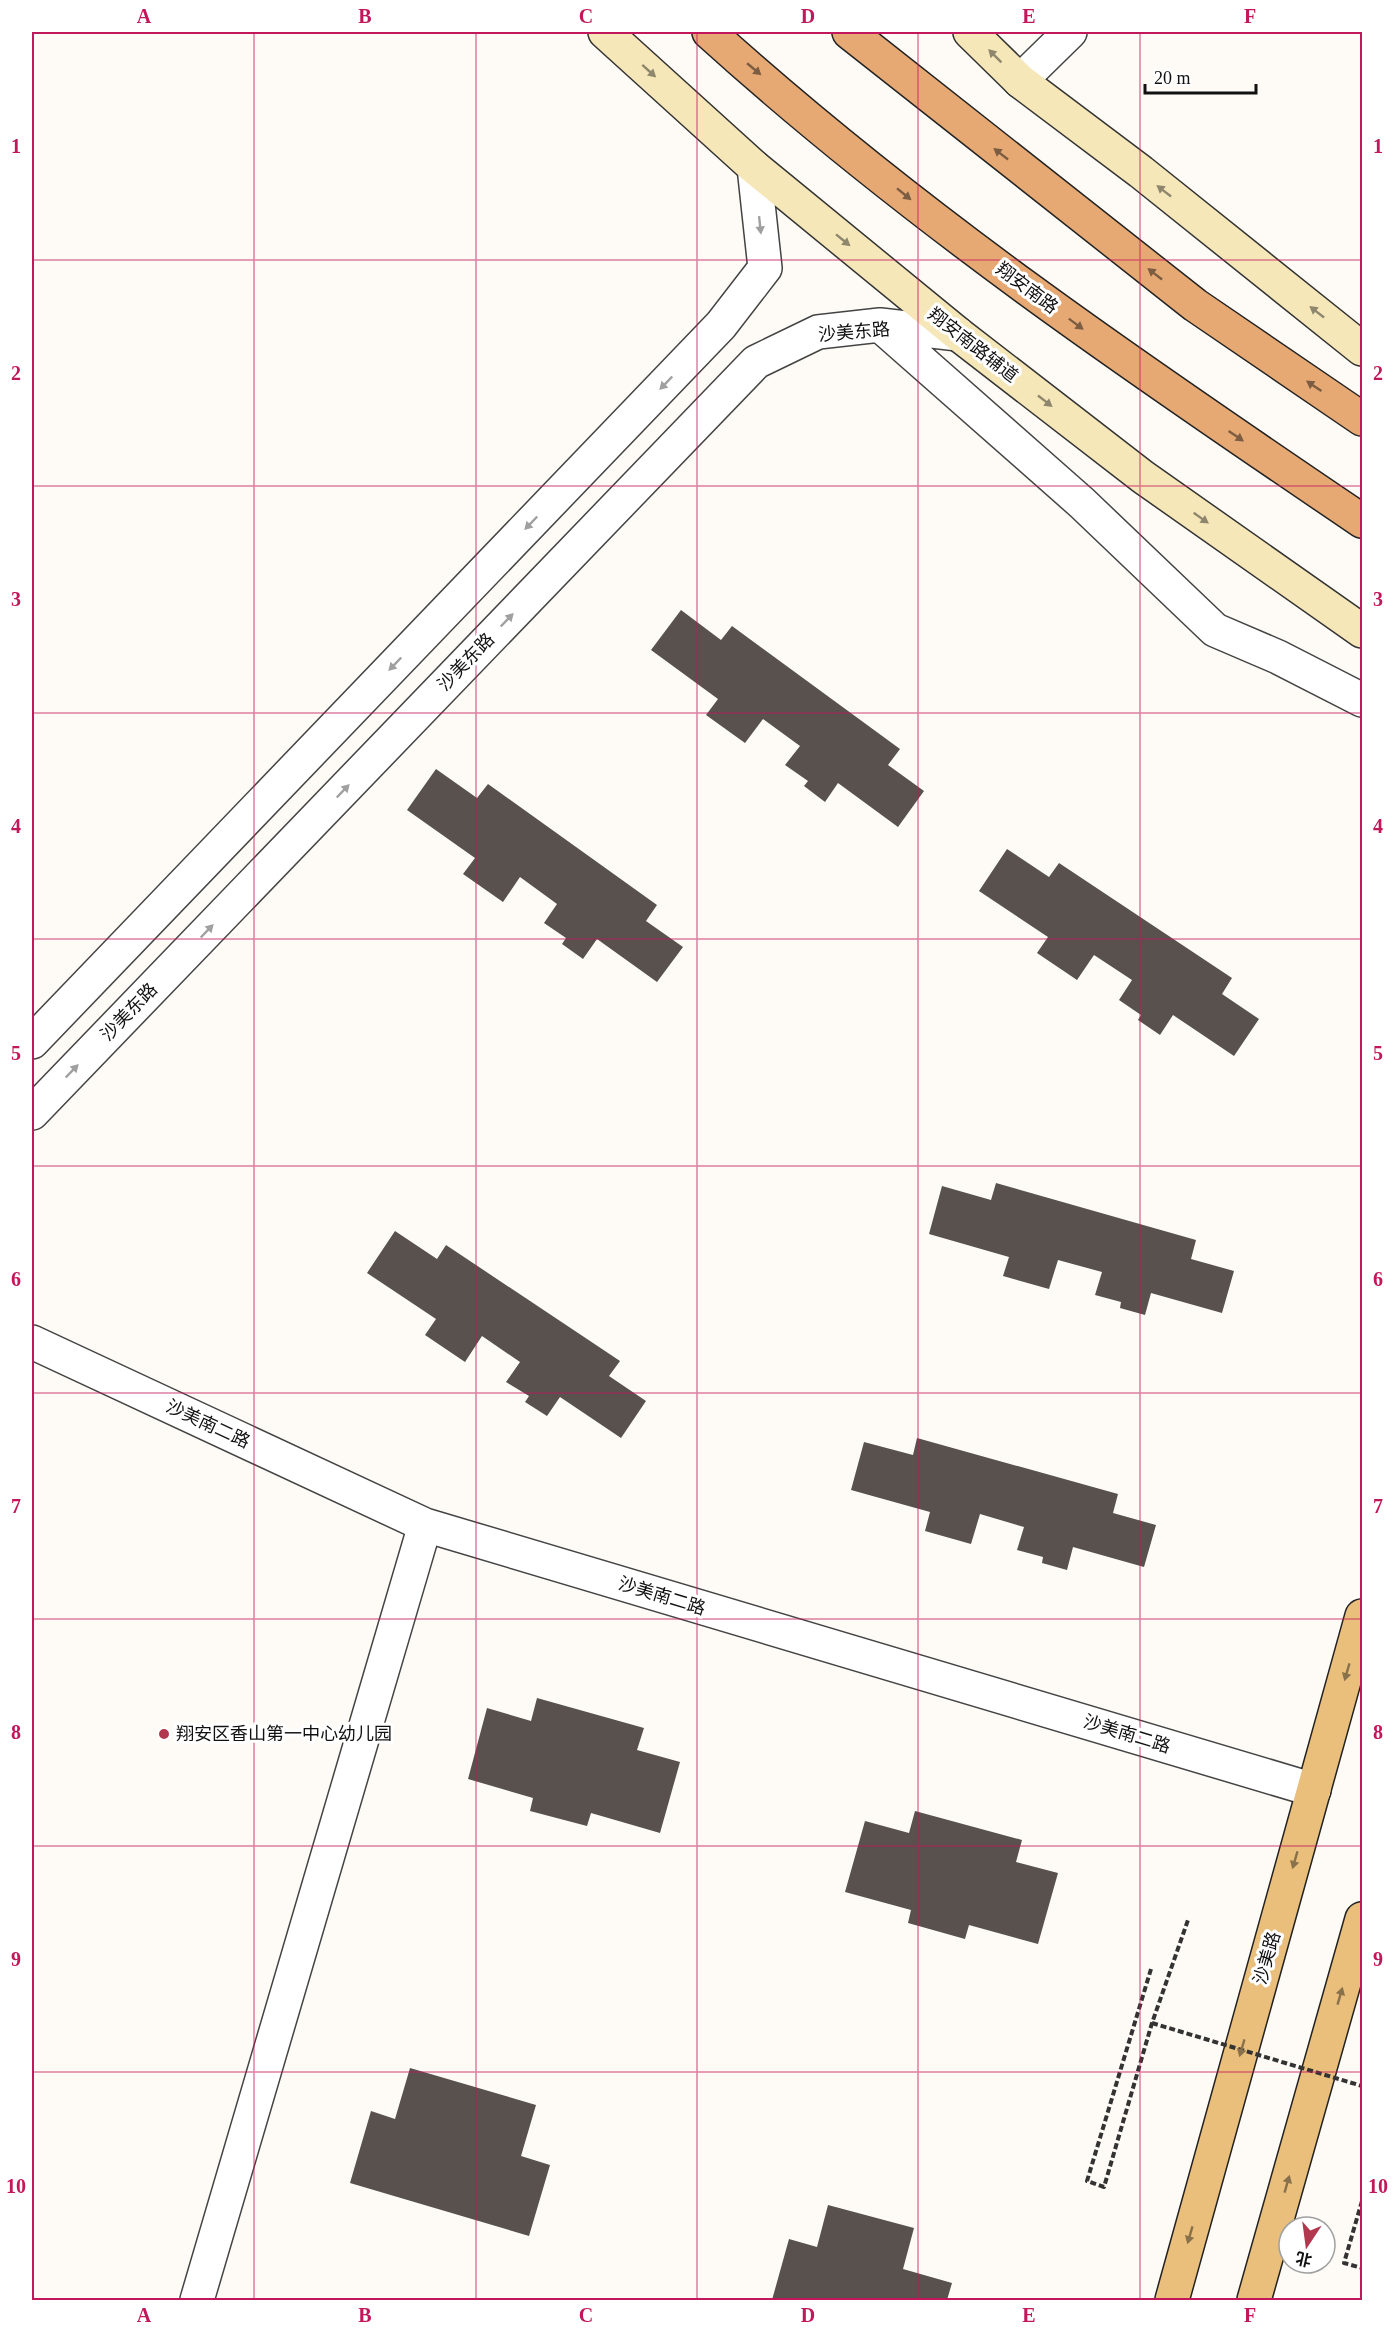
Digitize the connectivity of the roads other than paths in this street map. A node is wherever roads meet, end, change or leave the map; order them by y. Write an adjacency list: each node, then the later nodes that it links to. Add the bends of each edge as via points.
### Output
1 (605, 32): 7 (main road, 翔安南路辅道, one-way to 7)
2 (709, 32): 12 (highway, 翔安南路, one-way to 12, via 954,233 1082,328)
3 (849, 32): 11 (highway, one-way to 3, via 1195,305)
4 (970, 32): 6 (main road, one-way to 4)
5 (1070, 32): 6 (street)
6 (1020, 81): 10 (main road, one-way to 6, via 1141,172)
7 (754, 167): 9 (main road, 翔安南路辅道, one-way to 9); 15 (street, one-way to 15, via 765,268 722,325)
8 (880, 325): 9 (street, 沙美东路); 14 (street, via 1082,503 1215,630); 16 (street, 沙美东路, one-way to 8, via 756,362 818,332)
9 (958, 334): 13 (main road, 翔安南路辅道, one-way to 13, via 1143,477)
10 (1362, 349)
11 (1362, 419)
12 (1362, 521)
13 (1362, 631)
14 (1362, 700)
15 (32, 1042)
16 (32, 1113)
17 (32, 1342): 18 (street, 沙美南二路)
18 (425, 1525): 20 (street, 沙美南二路); 22 (street)
19 (1362, 1616): 20 (main road, 沙美路, one-way to 20)
20 (1314, 1790): 23 (main road, 沙美路, one-way to 23)
21 (1362, 1919): 24 (main road, one-way to 21)
22 (196, 2301)
23 (1172, 2301)
24 (1254, 2301)

